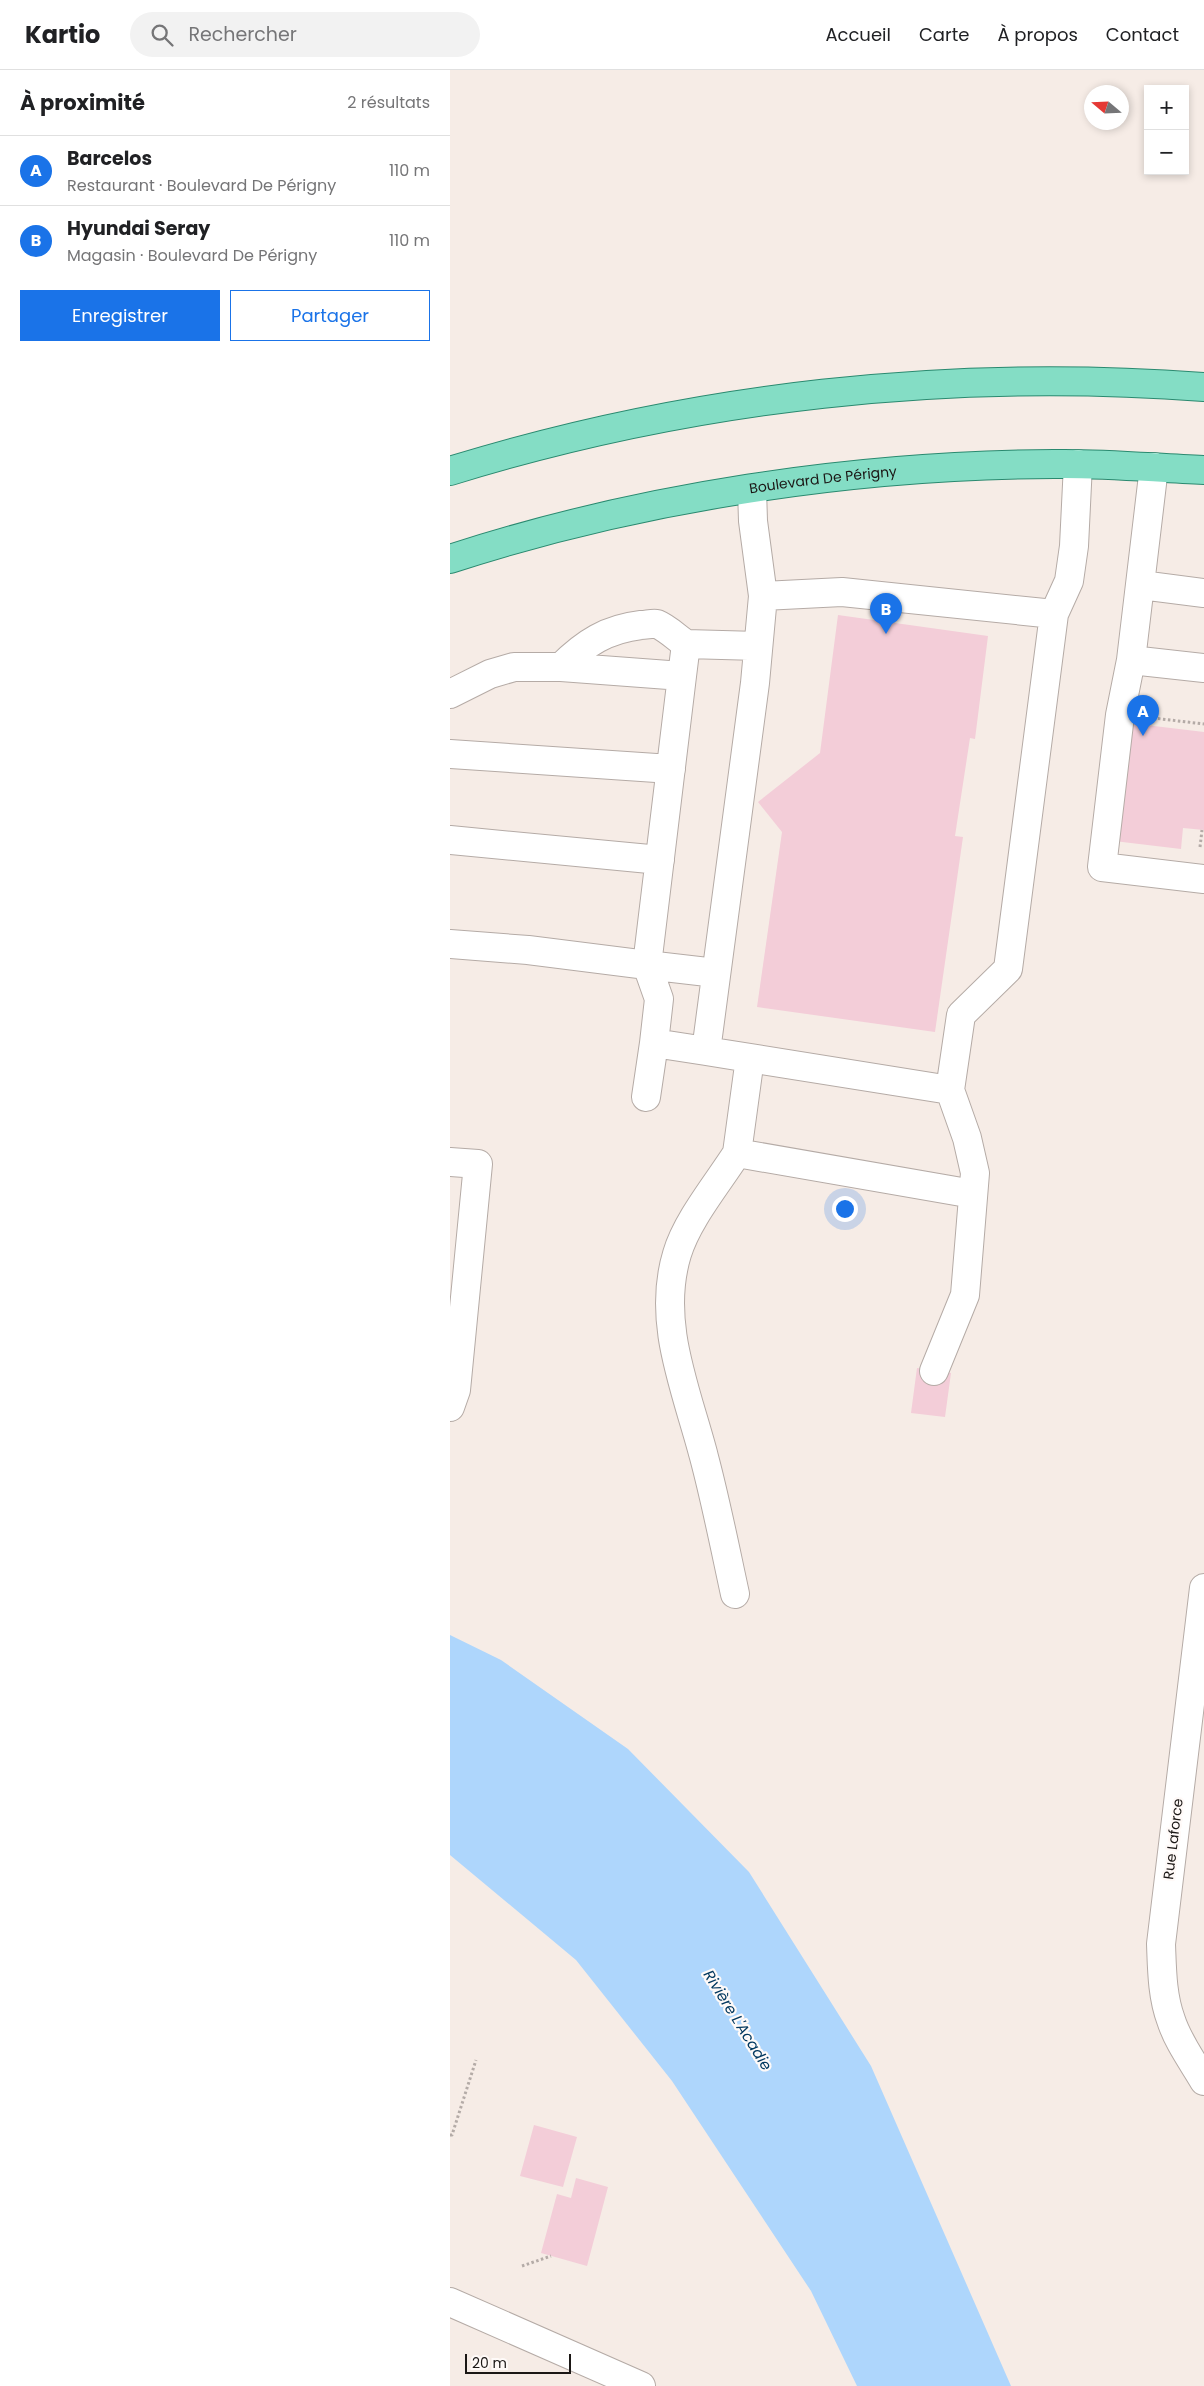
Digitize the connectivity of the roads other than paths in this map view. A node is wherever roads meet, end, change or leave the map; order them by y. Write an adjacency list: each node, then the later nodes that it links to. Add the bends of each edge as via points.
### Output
1 (1204, 387): 5 (main road, via 1109,382 999,382 829,392 599,431)
2 (1078, 464): 3 (main road, Boulevard De Périgny); 6 (main road, Boulevard De Périgny, via 947,467); 11 (street, via 1069,581)
3 (1154, 467): 4 (main road, Boulevard De Périgny); 8 (street)
4 (1204, 470)
5 (450, 471)
6 (752, 489): 7 (main road, Boulevard De Périgny, via 662,504); 10 (street)
7 (450, 558)
8 (1141, 585): 9 (street); 14 (street)
9 (1204, 593)
10 (763, 596): 11 (street, via 842,592); 13 (street)
11 (1054, 614): 30 (street, via 1008,968 961,1015)
12 (686, 644): 13 (street); 15 (street, via 656,624 627,627 596,638); 17 (street)
13 (758, 646): 26 (street)
14 (1131, 660): 16 (street); 23 (street, via 1120,715 1102,866)
15 (561, 667): 17 (street); 18 (street, via 514,667 490,674)
16 (1204, 668)
17 (682, 676): 20 (street)
18 (450, 694)
19 (450, 754): 20 (street)
20 (671, 769): 22 (street)
21 (450, 840): 22 (street)
22 (660, 860): 25 (street)
23 (1204, 879)
24 (450, 944): 25 (street)
25 (647, 965): 26 (street); 27 (street, via 659,999)
26 (716, 973): 28 (street)
27 (654, 1043): 28 (street); 31 (street)
28 (706, 1051): 29 (street)
29 (750, 1058): 30 (street); 32 (street)
30 (950, 1090): 34 (street, via 973,1164)
31 (646, 1096)
32 (737, 1153): 34 (street); 38 (street, via 681,1243 670,1293 671,1331 678,1369 712,1488)
33 (450, 1162): 36 (street, via 478,1164 456,1390)
34 (973, 1194): 35 (street, via 965,1295)
35 (934, 1371)
36 (450, 1407)
37 (1204, 1588): 39 (street, Rue Laforce, via 1162,1944 1162,1977 1168,2013)
38 (735, 1594)
39 (1204, 2081)
40 (450, 2302): 41 (street)
41 (641, 2386)

